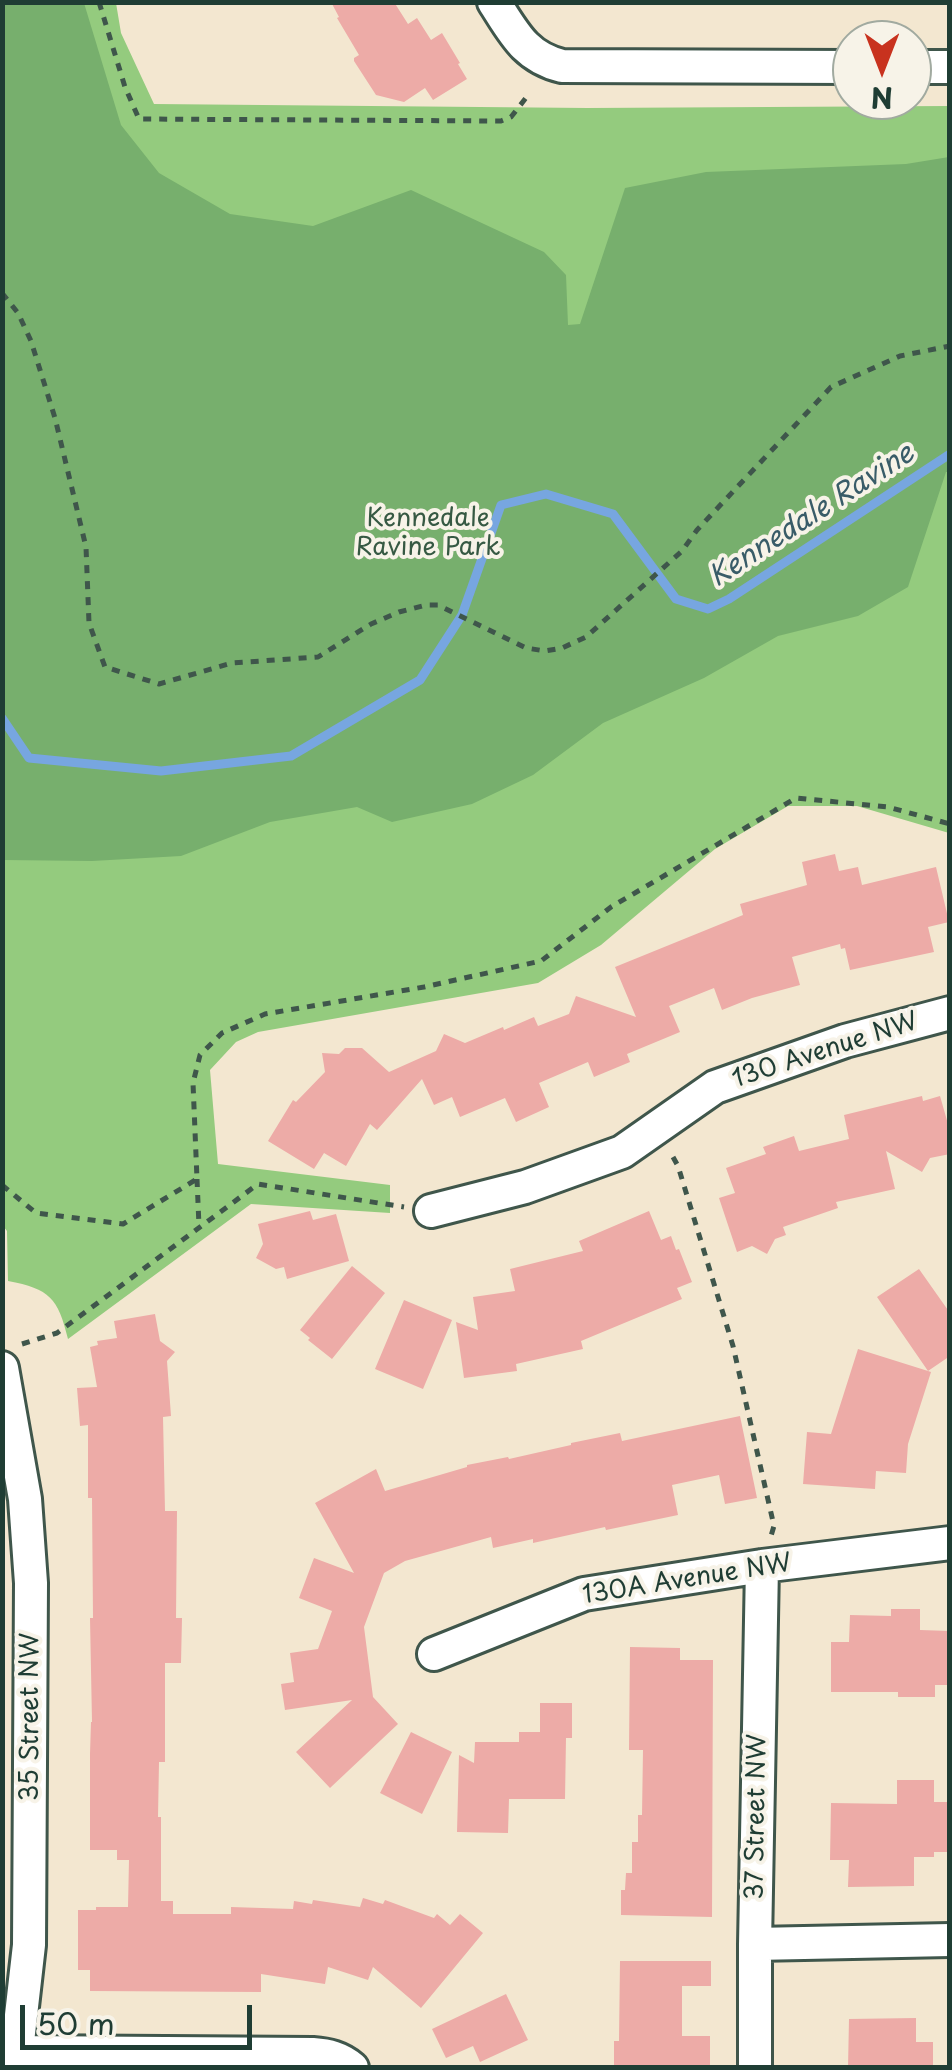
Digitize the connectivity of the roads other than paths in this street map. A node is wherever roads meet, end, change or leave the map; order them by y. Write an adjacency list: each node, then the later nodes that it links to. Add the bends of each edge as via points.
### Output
1 (494, 2): 2 (street, via 530,52 562,66)
2 (832, 67)
3 (950, 1013): 4 (street, 130 Avenue NW, via 715,1086 622,1152)
4 (431, 1211)
5 (12, 1356): 11 (street, 35 Street NW, via 31,1584 29,1945)
6 (950, 1543): 7 (street, 130A Avenue NW)
7 (762, 1566): 8 (street, 130A Avenue NW, via 584,1594); 10 (street, 37 Street NW)
8 (434, 1654)
9 (950, 1940): 10 (street)
10 (755, 1944): 13 (street, 37 Street NW)
11 (16, 2060): 12 (street, via 313,2054)
12 (352, 2068)
13 (755, 2068)

